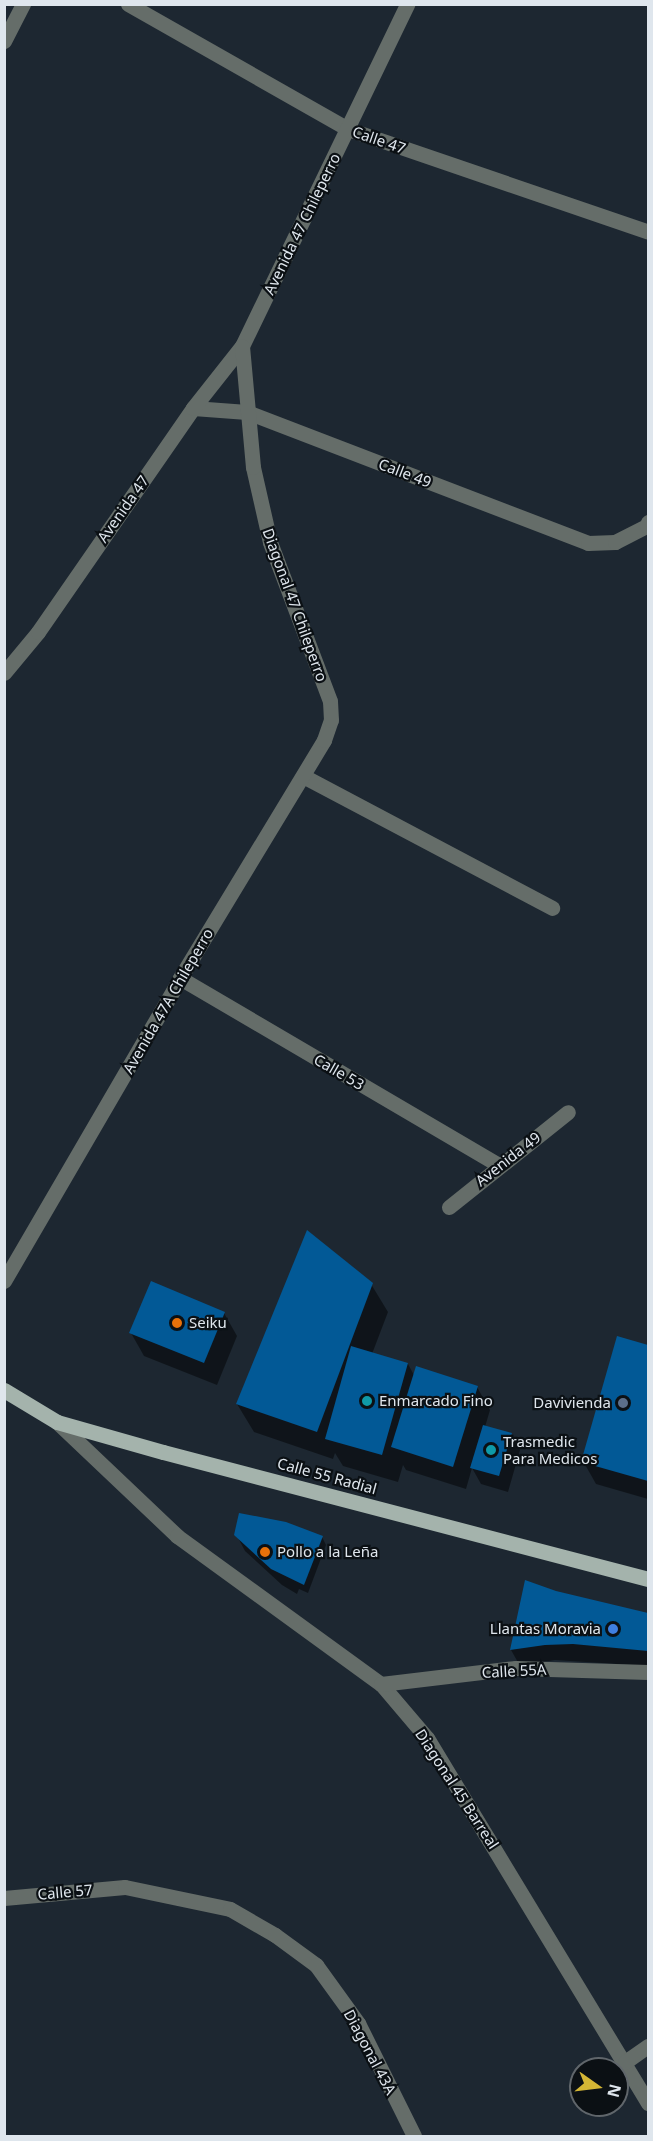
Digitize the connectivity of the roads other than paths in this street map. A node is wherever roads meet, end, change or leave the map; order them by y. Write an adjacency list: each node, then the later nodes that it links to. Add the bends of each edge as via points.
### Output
1 (23, 4): 4 (street)
2 (128, 4): 5 (street, Calle 47)
3 (407, 4): 5 (street, Avenida 47 Chileperro)
4 (4, 41)
5 (348, 129): 6 (street, Calle 47); 7 (street, Avenida 47 Chileperro)
6 (648, 232)
7 (242, 346): 8 (street, Avenida 47); 9 (street, Diagonal 47 Chileperro)
8 (193, 408): 9 (street, Calle 49); 11 (street, Avenida 47, via 38,632)
9 (247, 412): 10 (street, Calle 49, via 588,543 615,542); 12 (street, Diagonal 47 Chileperro, via 253,467 270,543 330,701)
10 (648, 522)
11 (4, 673)
12 (331, 720): 13 (street, Avenida 47A Chileperro)
13 (303, 776): 14 (street); 15 (street, Avenida 47A Chileperro)
14 (552, 908)
15 (180, 978): 17 (street, Calle 53); 19 (street, Avenida 47A Chileperro)
16 (568, 1112): 17 (street, Avenida 49)
17 (499, 1165): 18 (street, Avenida 49)
18 (449, 1207)
19 (4, 1281)
20 (4, 1390): 21 (main road, Calle 55 Radial)
21 (57, 1422): 22 (main road, Calle 55 Radial); 24 (street, Diagonal 45 Barreal, via 177,1536)
22 (648, 1579)
23 (648, 1672): 24 (street, Calle 55A, via 516,1668)
24 (381, 1684): 28 (street, Diagonal 45 Barreal, via 427,1738)
25 (125, 1887): 26 (street, Calle 57); 32 (street, Diagonal 43A, via 230,1909 316,1965 358,2023)
26 (4, 1898)
27 (648, 2046): 29 (street)
28 (622, 2057)
29 (629, 2059)
30 (629, 2069): 31 (street, Diagonal 45 Barreal)
31 (648, 2103)
32 (414, 2136)

